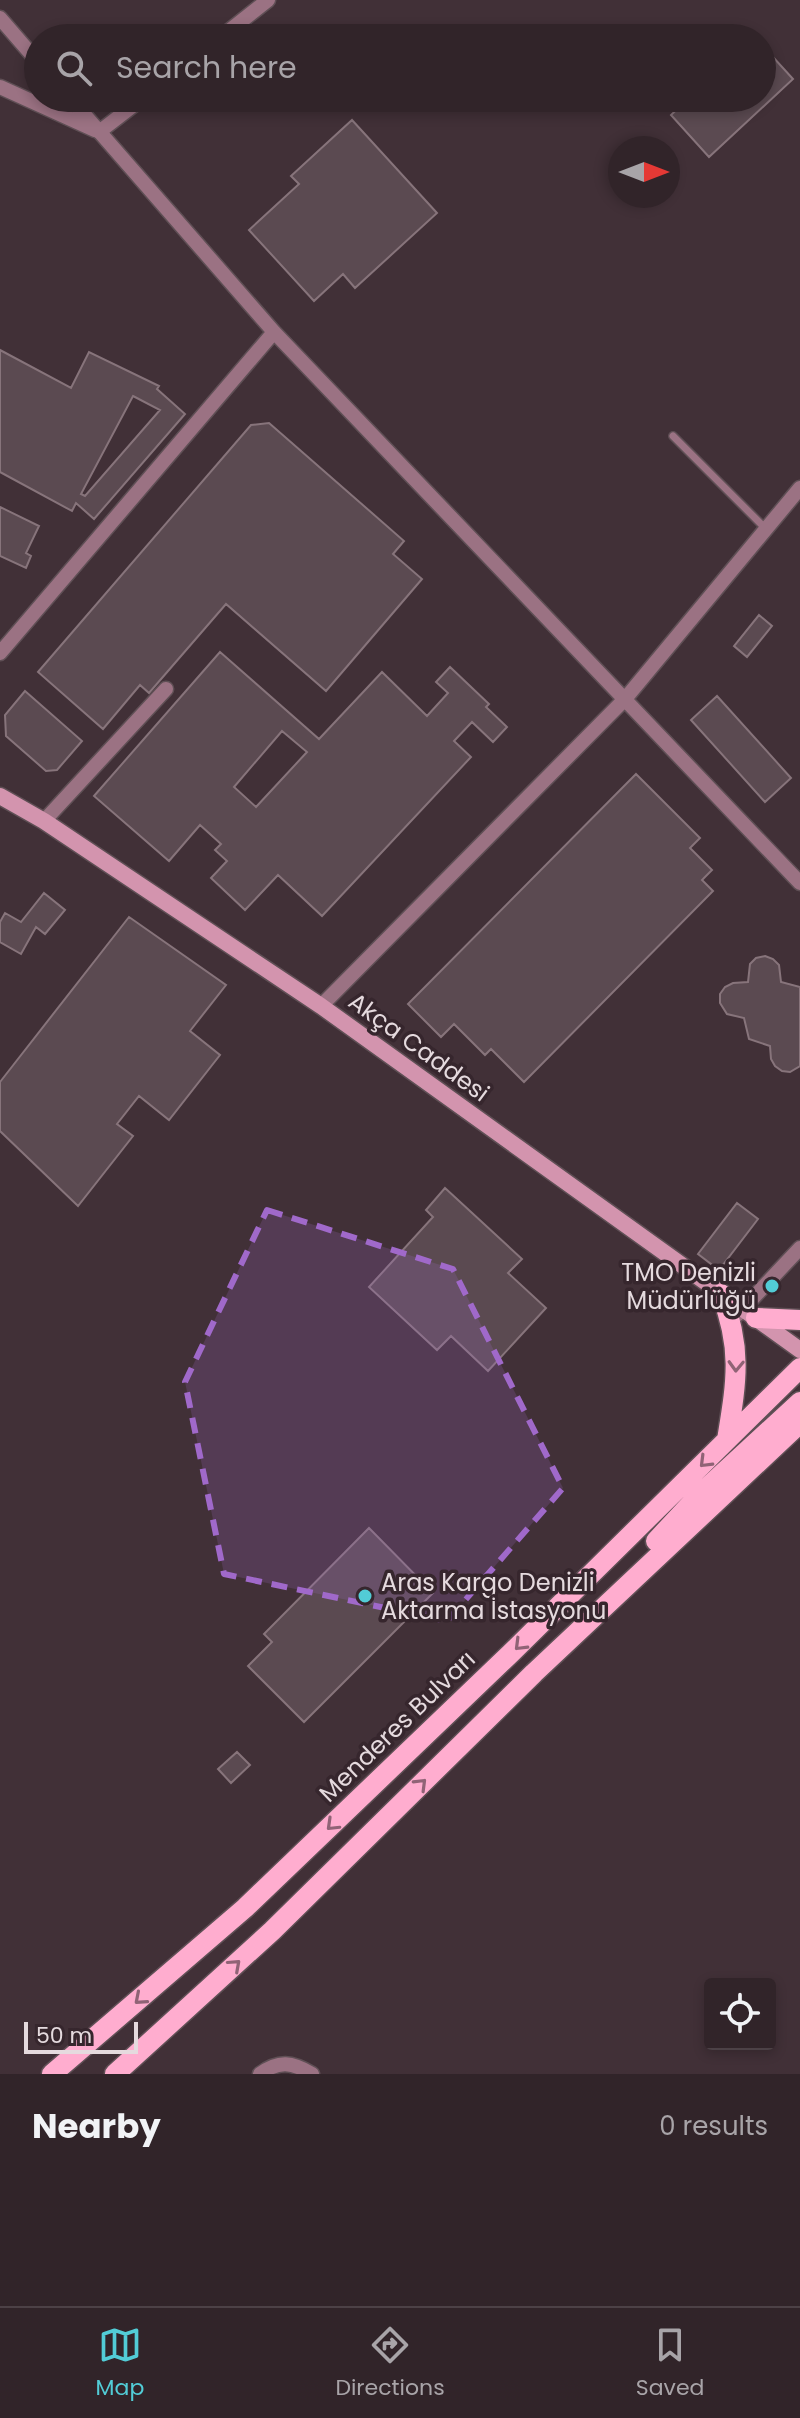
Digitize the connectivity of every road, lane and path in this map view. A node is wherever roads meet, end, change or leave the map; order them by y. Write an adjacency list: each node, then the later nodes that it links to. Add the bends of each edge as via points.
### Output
1 (268, 0): 3 (street)
2 (0, 18): 4 (street)
3 (238, 24)
4 (24, 46)
5 (0, 87): 6 (street)
6 (24, 98)
7 (55, 112): 10 (street)
8 (82, 112): 10 (street)
9 (125, 112): 10 (street)
10 (99, 132): 11 (street)
11 (274, 332): 15 (street); 17 (street)
12 (673, 436): 14 (lane)
13 (800, 488): 14 (street)
14 (766, 529): 17 (street)
15 (0, 653)
16 (166, 689): 19 (street)
17 (625, 699): 20 (street); 21 (street)
18 (0, 796): 19 (street, Akça Caddesi)
19 (44, 821): 21 (street, Akça Caddesi)
20 (800, 883)
21 (321, 1006): 23 (street, Akça Caddesi)
22 (800, 1248): 24 (street)
23 (721, 1294): 24 (main road)
24 (743, 1316): 25 (main road); 26 (street); 30 (main road, one-way to 30)
25 (800, 1320)
26 (800, 1350)
27 (800, 1368): 30 (main road, Menderes Bulvarı)
28 (800, 1402): 31 (main road, via 699,1495)
29 (798, 1426): 31 (main road)
30 (727, 1440): 32 (main road, Menderes Bulvarı, one-way to 32, via 245,1908)
31 (534, 1673): 33 (main road, one-way to 31, via 272,1931)
32 (52, 2074)
33 (115, 2074)
34 (260, 2074): 35 (street, via 288,2063)
35 (312, 2074)

